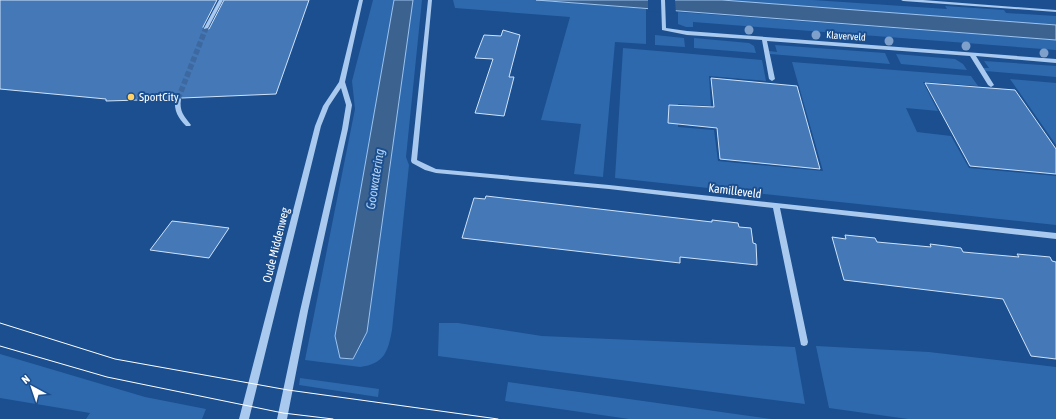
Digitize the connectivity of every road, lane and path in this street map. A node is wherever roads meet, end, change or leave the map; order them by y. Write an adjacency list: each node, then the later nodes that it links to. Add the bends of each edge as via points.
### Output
1 (221, 0): 9 (street)
2 (361, 0): 14 (street, Oude Middenweg)
3 (430, 0): 18 (street, Kamilleveld, via 414,161 436,171)
4 (663, 0): 10 (street, Klaverveld, via 664,29)
5 (903, 0): 7 (street)
6 (973, 0): 7 (street)
7 (977, 6): 8 (street)
8 (1056, 11)
9 (206, 28)
10 (764, 39): 11 (street, Klaverveld); 13 (street)
11 (972, 55): 12 (street, Klaverveld); 15 (street)
12 (1056, 62)
13 (772, 79)
14 (342, 82): 21 (street, Oude Middenweg, via 326,106 318,126); 22 (street, Oude Middenweg, via 349,105 345,129)
15 (991, 85)
16 (178, 99): 17 (street, via 180,117)
17 (188, 125)
18 (776, 206): 19 (street, Kamilleveld); 20 (street)
19 (1056, 236)
20 (804, 342)
21 (244, 419)
22 (282, 419)

